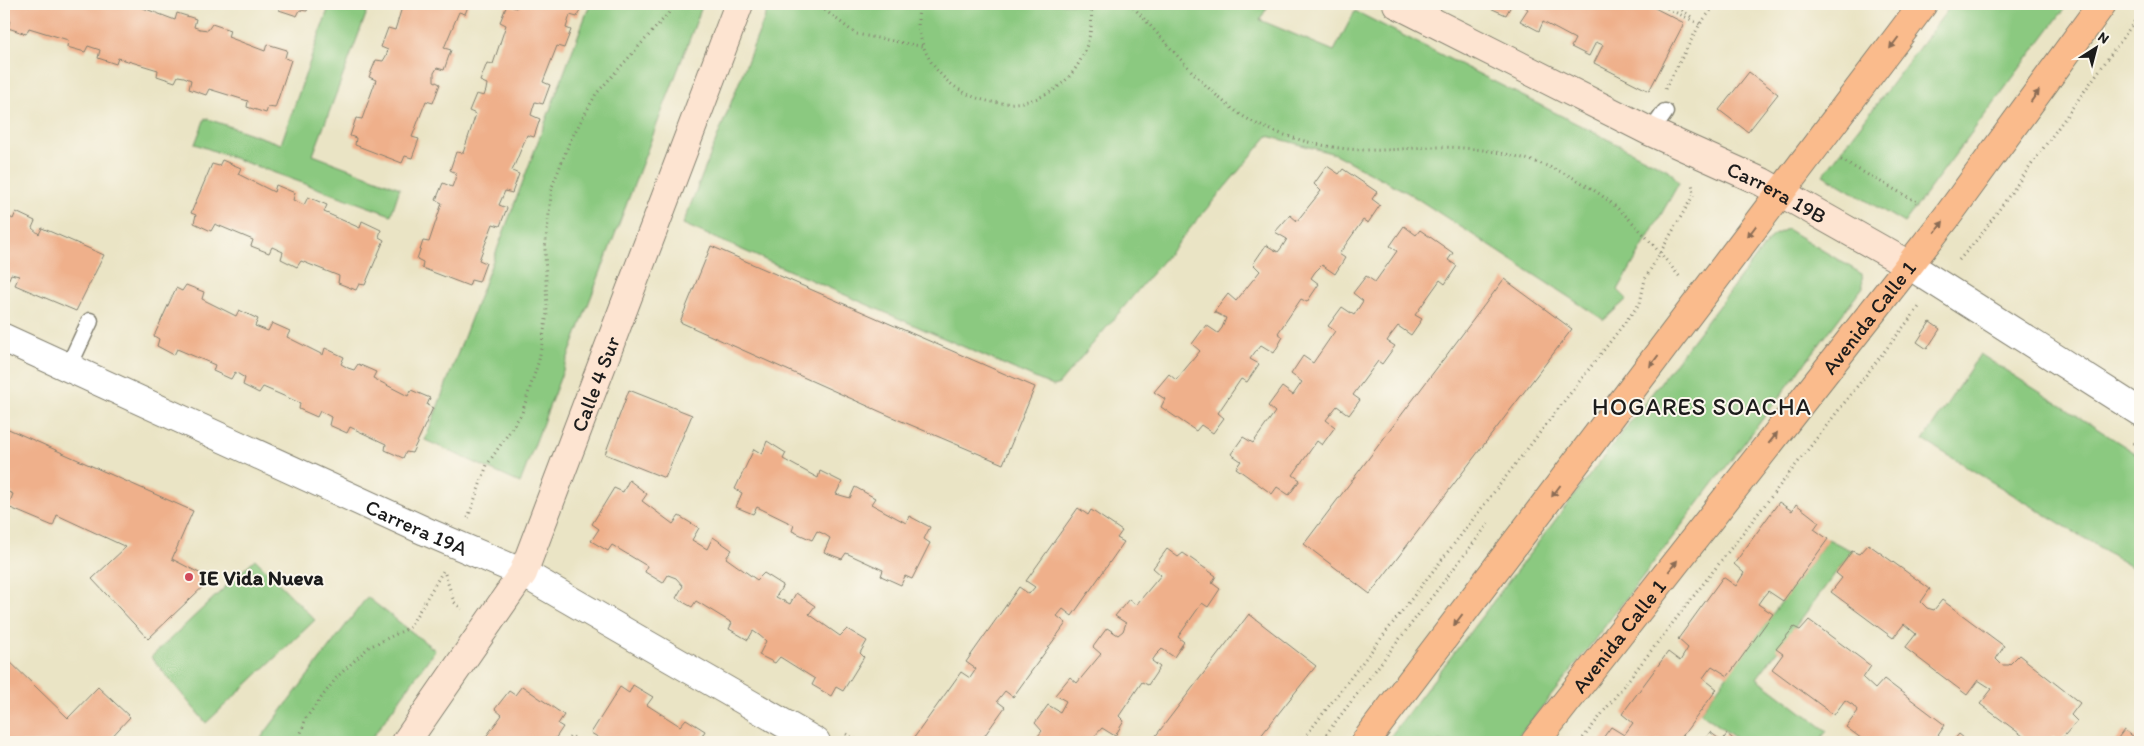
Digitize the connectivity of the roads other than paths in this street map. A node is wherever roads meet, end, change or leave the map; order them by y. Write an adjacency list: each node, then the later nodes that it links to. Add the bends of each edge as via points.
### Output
1 (739, 4): 11 (main road, Calle 4 Sur)
2 (1397, 4): 5 (main road, Carrera 19B, via 1658,122)
3 (1923, 4): 5 (main road, one-way to 5)
4 (2102, 4): 6 (main road, Avenida Calle 1, one-way to 4)
5 (1781, 192): 6 (main road, Carrera 19B); 14 (main road, one-way to 14)
6 (1908, 265): 10 (street, Carrera 19B); 15 (main road, Avenida Calle 1, one-way to 6)
7 (90, 321): 9 (lane)
8 (4, 338): 9 (street, Carrera 19A)
9 (68, 368): 11 (street, Carrera 19A)
10 (2140, 412)
11 (523, 573): 12 (main road, Calle 4 Sur); 13 (street, Carrera 19A)
12 (406, 742)
13 (816, 742)
14 (1365, 742)
15 (1535, 742)

